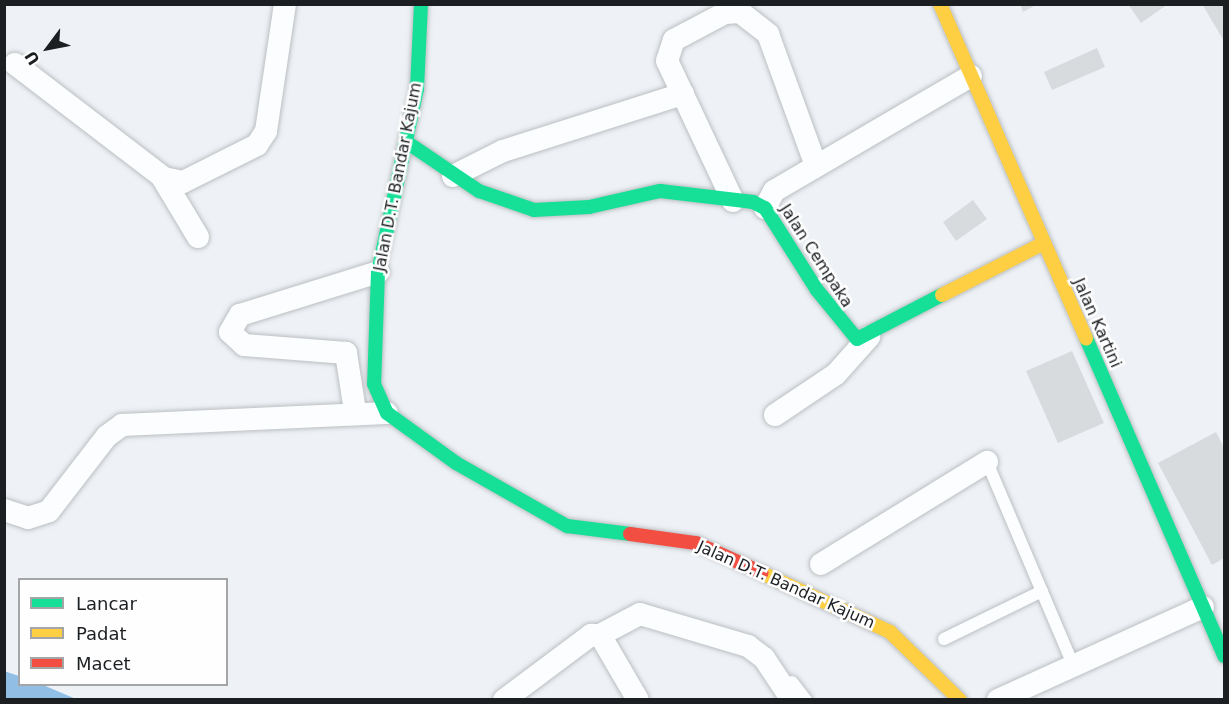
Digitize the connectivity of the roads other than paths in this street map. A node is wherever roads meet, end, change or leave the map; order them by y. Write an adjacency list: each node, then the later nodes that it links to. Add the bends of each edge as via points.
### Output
1 (285, 4): 10 (street, via 266,131 257,145 183,182)
2 (421, 4): 7 (street, Jalan D.T. Bandar Kajum)
3 (939, 4): 5 (street, Jalan Kartini)
4 (15, 64): 10 (street)
5 (971, 76): 8 (street); 14 (street, Jalan Kartini)
6 (683, 94): 8 (street, via 666,51 675,40 705,24 740,12 768,34); 9 (street, via 503,151); 11 (street)
7 (408, 143): 9 (street, Jalan Cempaka); 15 (street, Jalan D.T. Bandar Kajum)
8 (816, 166): 12 (street, via 774,191)
9 (453, 176): 11 (street, Jalan Cempaka, via 534,210 589,207 660,191)
10 (162, 177): 13 (street)
11 (733, 201): 12 (street, Jalan Cempaka)
12 (765, 208): 16 (street, Jalan Cempaka, via 848,334)
13 (198, 237)
14 (1044, 243): 16 (street); 24 (street, Jalan Kartini)
15 (378, 273): 17 (street, via 240,315 230,332 244,345 346,353); 18 (street, Jalan D.T. Bandar Kajum, via 374,384)
16 (869, 338): 19 (street, via 836,374)
17 (355, 411): 18 (street); 21 (street, via 122,425 107,435 49,511 28,518)
18 (387, 413): 34 (street, Jalan D.T. Bandar Kajum, via 456,464 567,526 696,543 890,632)
19 (775, 415)
20 (987, 462): 22 (street); 23 (lane)
21 (4, 510)
22 (821, 564)
23 (1042, 591): 26 (lane); 29 (lane)
24 (1209, 605): 27 (street, Jalan Kartini); 29 (street)
25 (600, 635): 28 (street, via 640,614 748,646); 30 (street, via 578,640); 31 (street)
26 (944, 639)
27 (1224, 656)
28 (764, 658): 32 (street); 33 (lane, via 786,673)
29 (1073, 665): 35 (street)
30 (504, 699)
31 (638, 699)
32 (792, 699)
33 (806, 699)
34 (960, 699)
35 (998, 699)

